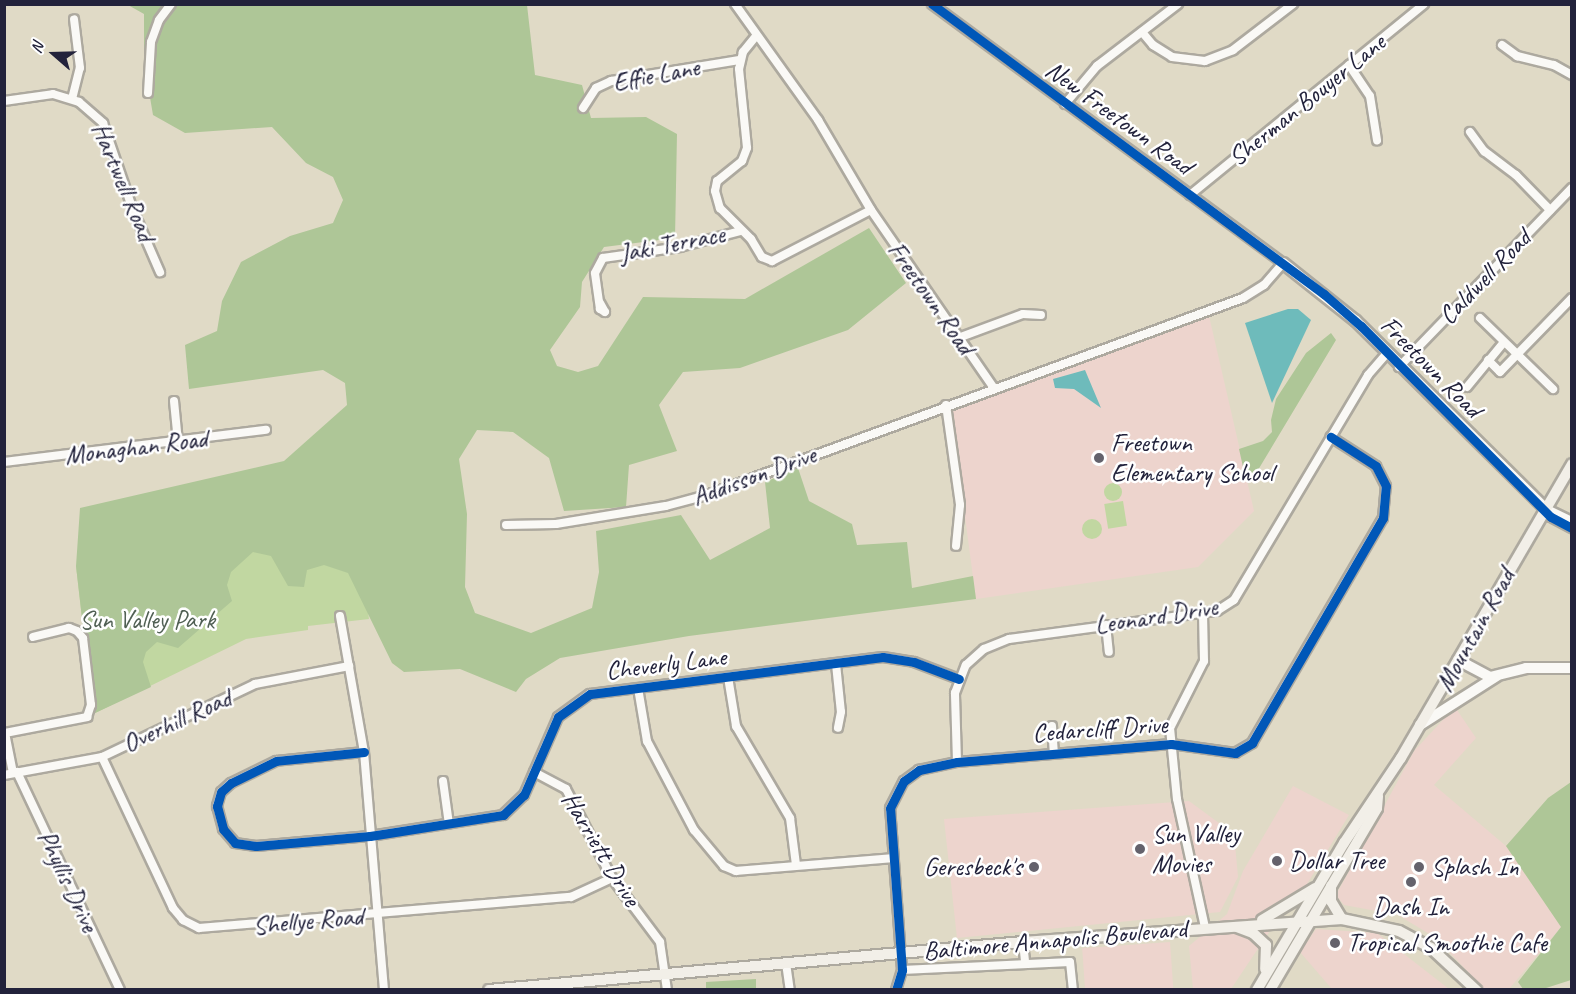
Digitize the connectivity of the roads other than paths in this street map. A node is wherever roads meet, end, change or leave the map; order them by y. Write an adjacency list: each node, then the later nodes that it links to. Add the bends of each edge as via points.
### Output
1 (171, 4): 14 (street, via 159,20 151,42)
2 (735, 4): 9 (street, Freetown Road)
3 (933, 4): 17 (street, New Freetown Road)
4 (1178, 4): 8 (street)
5 (1293, 4): 8 (street, via 1233,50 1205,61 1172,57)
6 (1424, 4): 12 (street, Sherman Bouyer Lane)
7 (74, 19): 15 (street, via 80,68)
8 (1142, 32): 17 (street, via 1097,66)
9 (756, 36): 11 (street); 23 (street, Freetown Road, via 818,120)
10 (1502, 45): 13 (street, via 1517,56 1554,65)
11 (739, 60): 18 (street, Effie Lane, via 611,81 596,88); 25 (street, via 738,90 747,148 742,161 720,176 715,191 720,208)
12 (1349, 65): 20 (street, via 1370,96); 22 (street, Sherman Bouyer Lane)
13 (1572, 75)
14 (148, 93)
15 (72, 99): 16 (street, Hartwell Road, via 53,94); 27 (street, Hartwell Road, via 89,108 103,123 133,210)
16 (4, 101)
17 (1065, 104): 22 (street, New Freetown Road)
18 (583, 108)
19 (1470, 132): 24 (street, via 1484,151 1516,175)
20 (1377, 140)
21 (1572, 188): 24 (street, Caldwell Road)
22 (1190, 195): 26 (street, New Freetown Road)
23 (871, 210): 25 (street, Jaki Terrace, via 772,261 762,257 751,239); 32 (street, Freetown Road)
24 (1550, 210): 37 (street, Caldwell Road)
25 (740, 231): 29 (street, Jaki Terrace, via 680,246 603,258 595,273)
26 (1283, 263): 34 (street, Freetown Road, via 1356,321); 39 (street, via 1264,285 1243,298)
27 (160, 272)
28 (1572, 298): 35 (street)
29 (600, 303)
30 (1041, 315): 32 (street, via 1023,314)
31 (1480, 318): 33 (street)
32 (958, 338): 39 (street, Freetown Road)
33 (1504, 342): 35 (street); 36 (street)
34 (1386, 354): 37 (street, Freetown Road); 44 (street, Leonard Drive, via 1368,375)
35 (1517, 354): 36 (street, via 1500,372); 40 (street)
36 (1488, 360): 38 (street)
37 (1399, 367): 48 (street, Freetown Road)
38 (1467, 387)
39 (994, 388): 42 (street, Addisson Drive)
40 (1553, 389)
41 (174, 401): 45 (street)
42 (946, 405): 50 (street, Addisson Drive, via 675,503 556,524); 52 (street, via 960,505)
43 (266, 430): 45 (street, Monaghan Road)
44 (1331, 437): 53 (street, Leonard Drive, via 1242,591 1226,607); 69 (street, Cedarcliff Drive, via 1376,466 1386,486 1383,518 1252,743 1227,753)
45 (178, 441): 46 (street, Monaghan Road)
46 (4, 462)
47 (1572, 464): 48 (main road, Mountain Road)
48 (1544, 507): 49 (street); 51 (street, via 1551,517); 58 (main road, Mountain Road)
49 (1572, 521)
50 (506, 525)
51 (1572, 528)
52 (956, 546)
53 (1203, 614): 55 (street, Leonard Drive); 69 (street, via 1204,661 1173,716)
54 (340, 616): 60 (street)
55 (1106, 625): 57 (street); 64 (street, Leonard Drive, via 996,643 974,657)
56 (33, 637): 75 (street, Phyllis Drive, via 69,628 83,638 91,705 87,717 5,733)
57 (1109, 652)
58 (1458, 660): 62 (street, via 1485,676); 66 (main road, Mountain Road)
59 (836, 664): 63 (street, Cheverly Lane); 64 (street, Cheverly Lane, via 897,657); 68 (street, via 841,712)
60 (349, 666): 70 (street); 72 (street, Overhill Road, via 255,684)
61 (1572, 668): 62 (street, via 1526,668)
62 (1497, 676): 66 (street)
63 (728, 677): 65 (street, Cheverly Lane); 81 (street, via 736,726 790,818)
64 (959, 680): 73 (street, Leonard Drive, via 954,710)
65 (638, 688): 74 (street, Cheverly Lane, via 590,694 568,707 551,727); 81 (street, via 647,741 694,830 716,858 736,871)
66 (1420, 725): 77 (main road, Mountain Road)
67 (1052, 726): 71 (street)
68 (838, 728)
69 (1171, 744): 71 (street, Cedarcliff Drive); 91 (street, via 1177,799)
70 (364, 752): 79 (street); 79 (street, Cheverly Lane, via 276,761 225,787 217,813 230,839 247,846)
71 (1054, 753): 73 (street, Cedarcliff Drive)
72 (102, 757): 75 (street, Overhill Road); 85 (street, Shellye Road, via 168,897 183,920 207,929)
73 (957, 762): 80 (street, Cedarcliff Drive, via 919,770 903,781 890,808)
74 (534, 772): 78 (street, Cheverly Lane, via 512,811 494,819); 82 (street, Harriett Drive, via 566,789)
75 (12, 773): 99 (street, Phyllis Drive)
76 (443, 781): 78 (street)
77 (1378, 796): 83 (main road, Mountain Road, via 1377,808); 84 (main road, Mountain Road, via 1369,803)
78 (449, 824): 79 (street, Cheverly Lane)
79 (370, 836): 85 (street)
80 (893, 858): 81 (street); 93 (street, Cedarcliff Drive)
81 (796, 865)
82 (612, 878): 85 (street, Shellye Road, via 571,897); 97 (street, Harriett Drive, via 660,942)
83 (1331, 884): 86 (main road, via 1331,901); 88 (main road, Mountain Road)
84 (1319, 885): 87 (main road, Mountain Road); 89 (main road)
85 (378, 915): 100 (street)
86 (1342, 919): 88 (main road, Baltimore Annapolis Boulevard); 107 (main road, Baltimore Annapolis Boulevard, via 1399,931 1431,948)
87 (1298, 920): 88 (main road, Baltimore Annapolis Boulevard); 89 (main road, Baltimore Annapolis Boulevard); 98 (main road, Mountain Road)
88 (1310, 920): 106 (main road, Mountain Road)
89 (1257, 923): 90 (main road, Baltimore Annapolis Boulevard)
90 (1231, 925): 91 (main road, Baltimore Annapolis Boulevard); 98 (main road, via 1253,933 1266,945 1269,957)
91 (1205, 927): 92 (main road, Baltimore Annapolis Boulevard)
92 (1023, 942): 93 (main road, Baltimore Annapolis Boulevard); 94 (street)
93 (901, 953): 95 (main road, Baltimore Annapolis Boulevard); 96 (street, Cedarcliff Drive)
94 (1025, 961): 96 (street); 105 (street, via 1071,962)
95 (786, 963): 97 (main road, Baltimore Annapolis Boulevard); 103 (street)
96 (902, 970): 104 (street)
97 (667, 973): 101 (main road, Baltimore Annapolis Boulevard); 102 (street, Harriett Drive)
98 (1259, 985)
99 (120, 990)
100 (384, 990)
101 (489, 990)
102 (667, 990)
103 (790, 990)
104 (896, 990)
105 (1073, 990)
106 (1270, 990)
107 (1476, 990)

